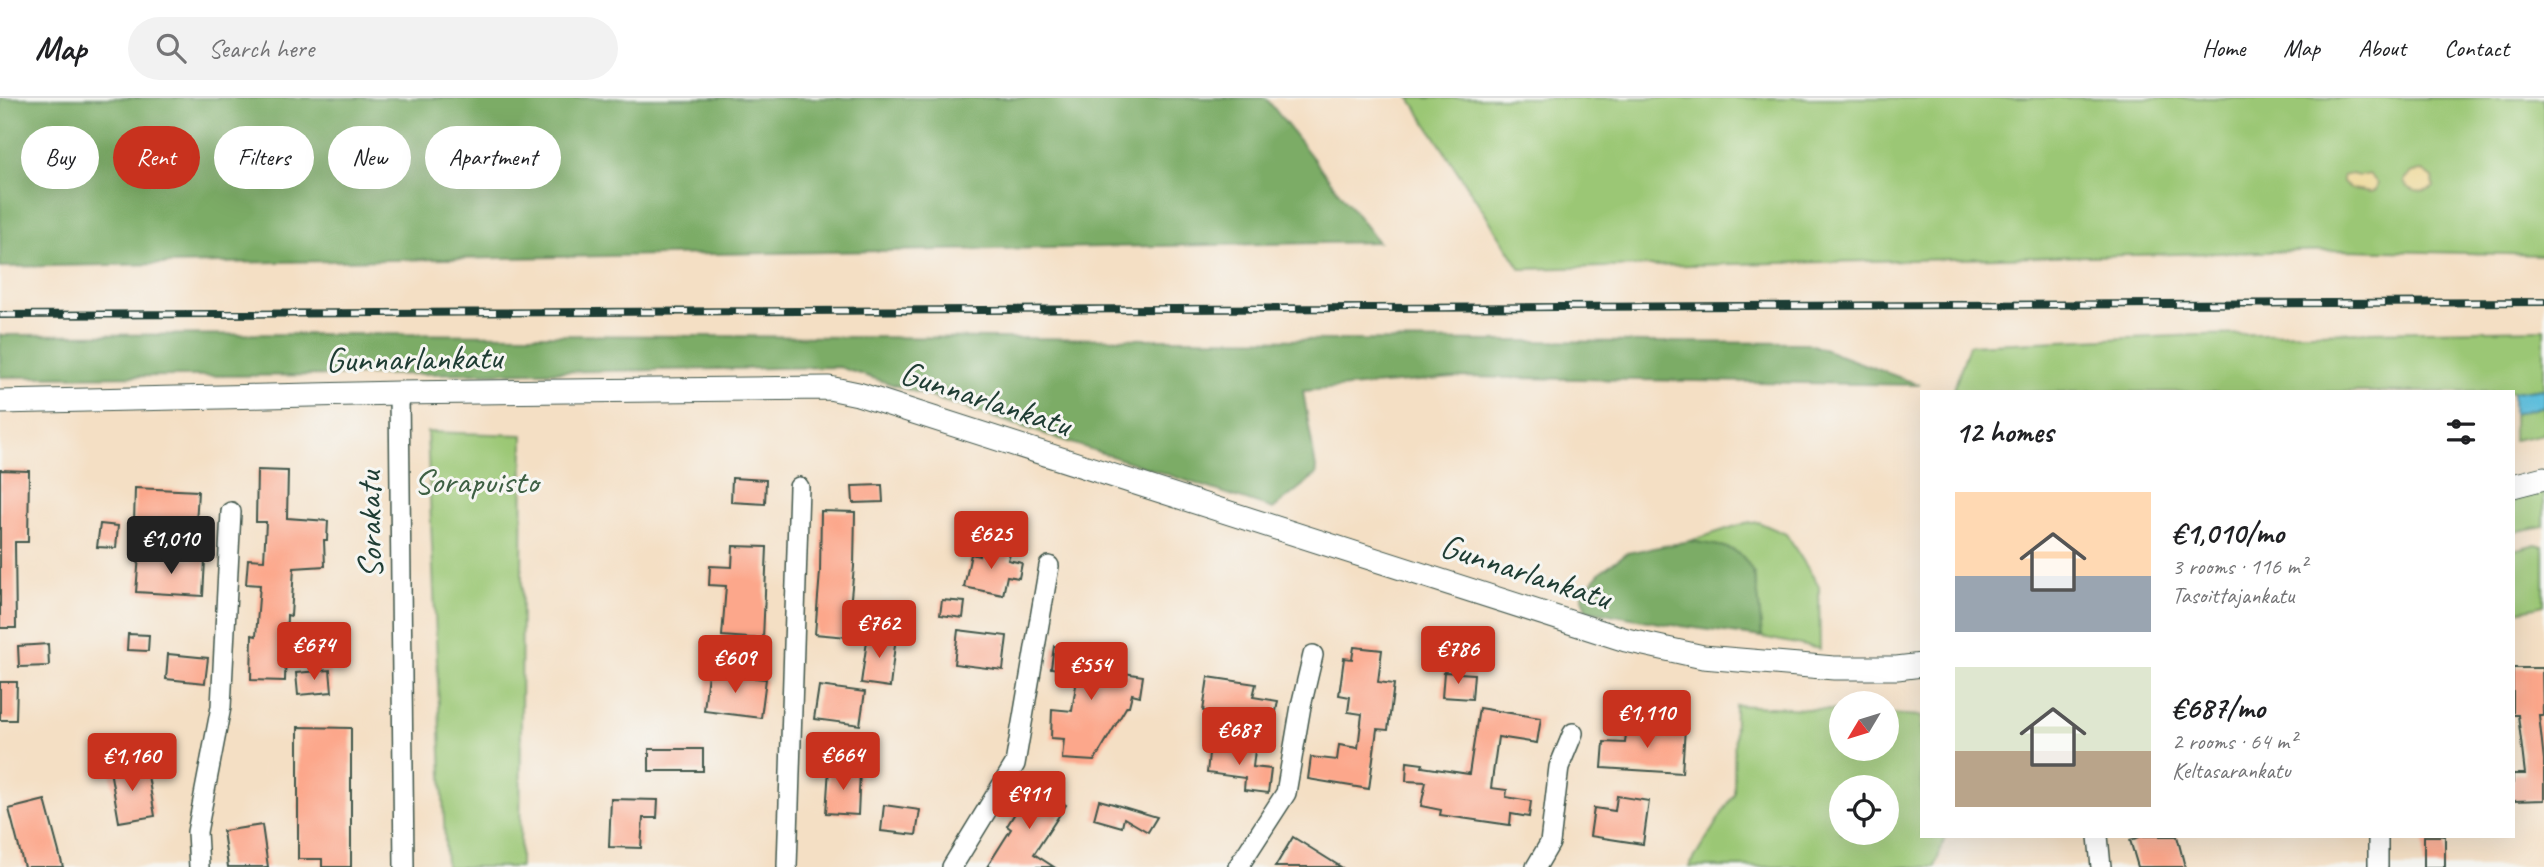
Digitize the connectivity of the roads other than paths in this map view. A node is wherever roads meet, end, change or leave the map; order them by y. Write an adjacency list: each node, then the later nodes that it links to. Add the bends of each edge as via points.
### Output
1 (399, 393): 2 (street, Gunnarlankatu); 9 (street, Gunnarlankatu, via 829,388 1626,640 1703,657 1833,668); 14 (street, Sorakatu)
2 (0, 402)
3 (2544, 478): 4 (street)
4 (2515, 485)
5 (799, 487): 15 (street)
6 (231, 512): 13 (street, via 221,707 197,832)
7 (1049, 566): 16 (street, via 1015,764)
8 (1313, 655): 17 (street, via 1286,793)
9 (1920, 665)
10 (1573, 733): 18 (street, via 1559,767 1550,843)
11 (2098, 838): 19 (street)
12 (2378, 838): 20 (street)
13 (199, 867)
14 (404, 867)
15 (787, 867)
16 (952, 867)
17 (1238, 867)
18 (1536, 867)
19 (2101, 867)
20 (2378, 867)

